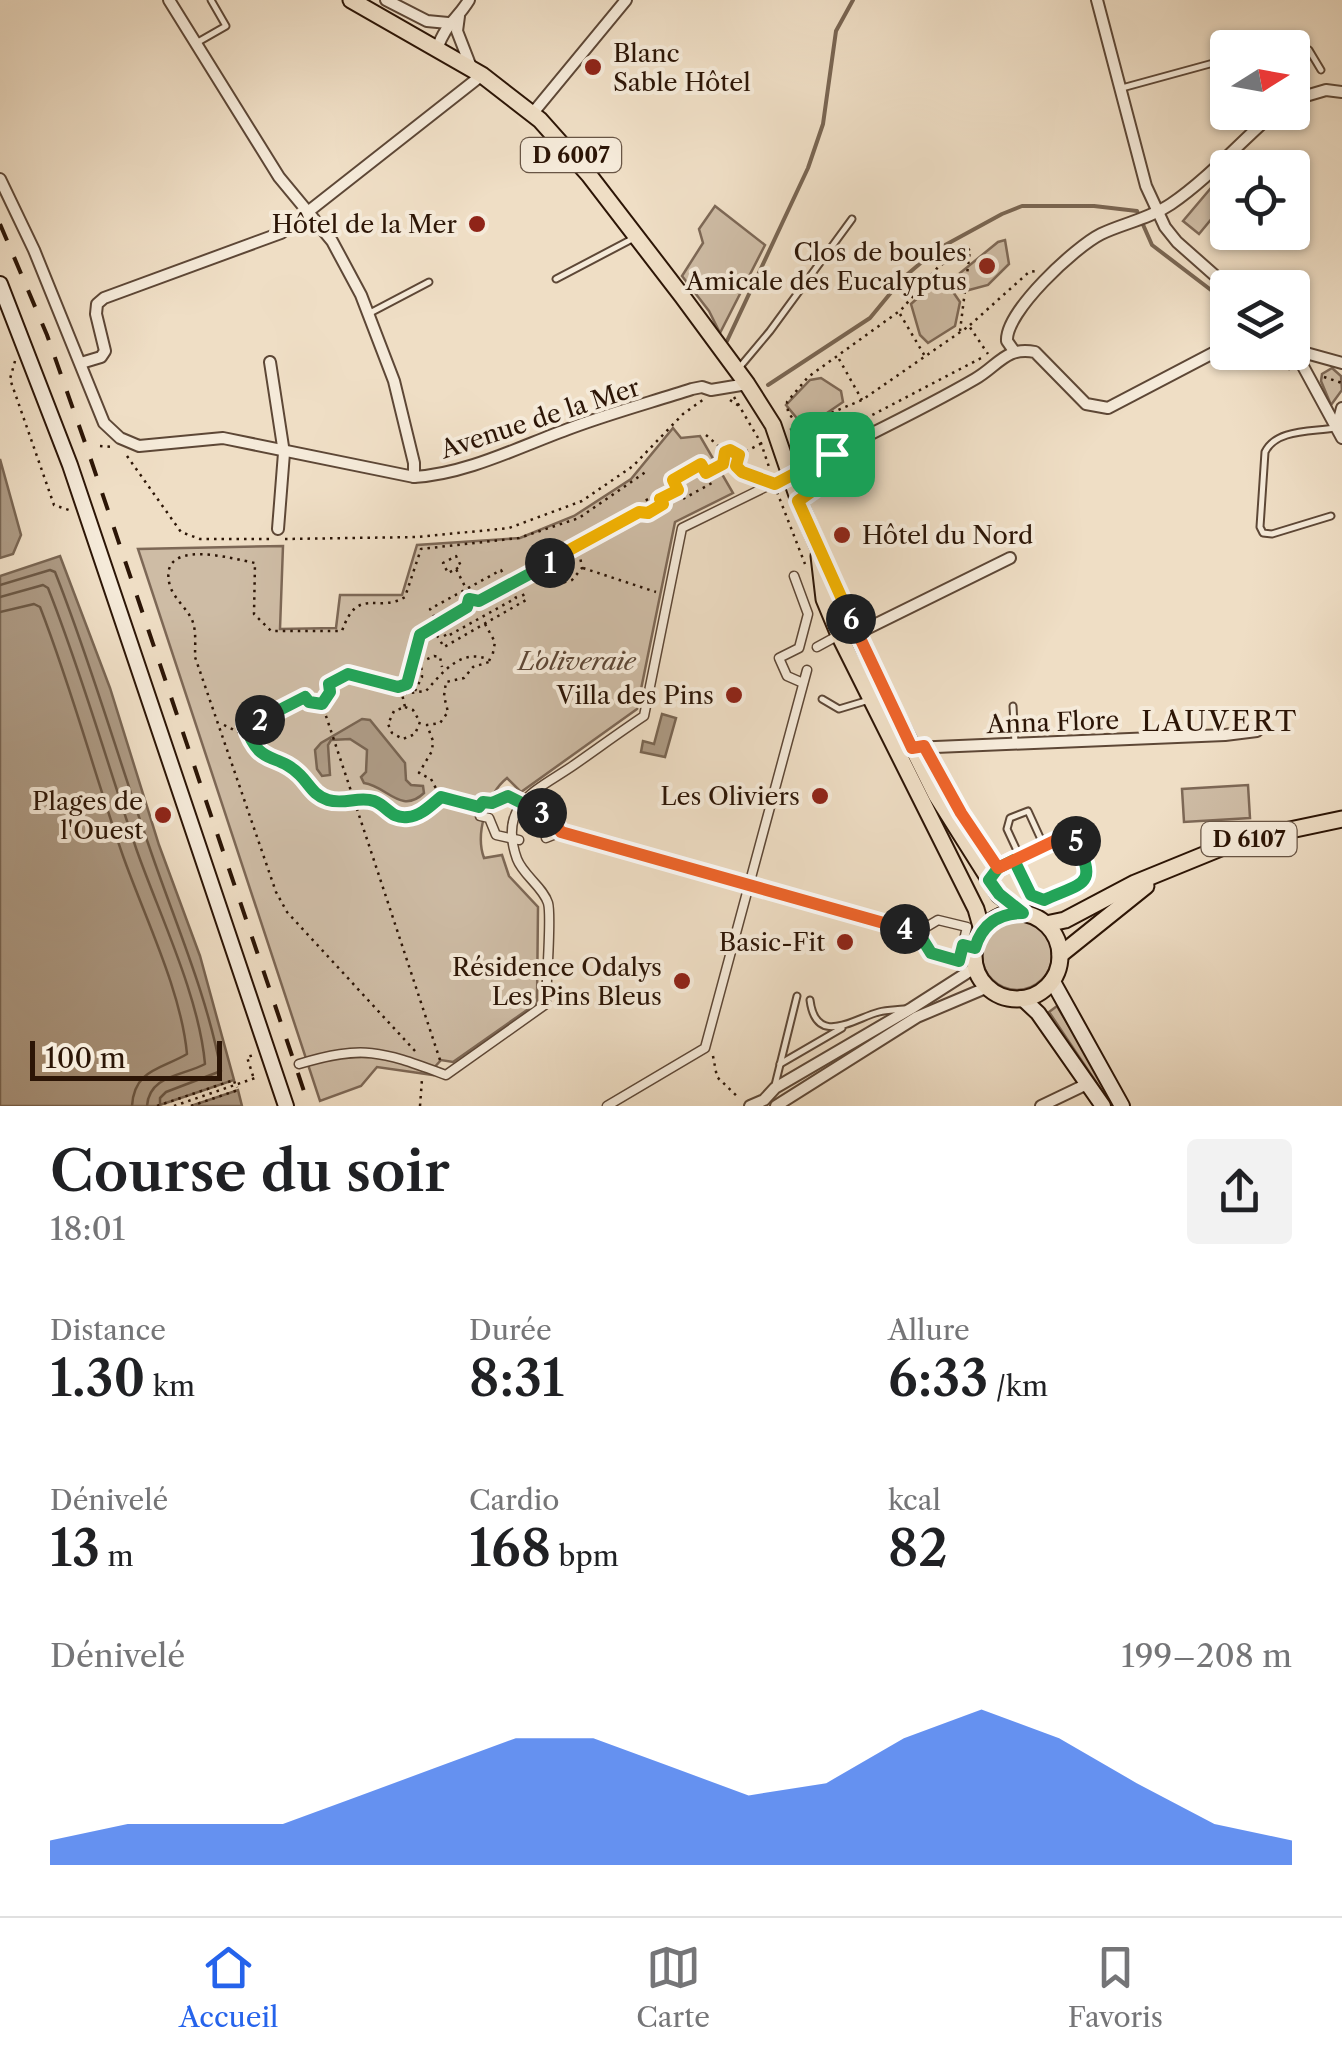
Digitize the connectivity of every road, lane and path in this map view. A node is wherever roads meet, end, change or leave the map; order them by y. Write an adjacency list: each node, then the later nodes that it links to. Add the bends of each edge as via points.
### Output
1 (169, 0): 9 (street)
2 (211, 0): 9 (lane, via 226,26)
3 (351, 0): 10 (main road, D 6007)
4 (386, 0): 8 (street)
5 (469, 0): 8 (street)
6 (626, 0): 18 (street)
7 (1097, 0): 15 (street)
8 (453, 27): 10 (street); 14 (street)
9 (195, 44): 22 (street)
10 (437, 49): 14 (main road, D 6007)
11 (1310, 52): 13 (lane)
12 (1210, 63): 15 (lane)
13 (1320, 70)
14 (477, 72): 18 (main road, D 6007); 22 (street)
15 (1122, 88): 21 (street)
16 (1342, 92): 17 (street)
17 (1310, 95)
18 (532, 114): 24 (main road, D 6007)
19 (1256, 130): 21 (street)
20 (0, 179): 41 (street)
21 (1158, 212): 25 (street, via 1177,242); 34 (street, via 1077,249 1006,333)
22 (310, 213): 31 (street); 41 (street, via 280,234 104,298 96,314 105,351)
23 (852, 219): 46 (lane)
24 (636, 236): 27 (lane); 46 (main road, D 6007)
25 (1210, 271)
26 (1040, 273): 32 (path, via 1029,272)
27 (556, 279)
28 (429, 282): 31 (lane)
29 (0, 284): 164 (main road, via 70,465)
30 (899, 312): 33 (path, via 939,266 970,248); 38 (path); 39 (path)
31 (370, 313): 69 (street, via 394,381)
32 (968, 326): 33 (path); 54 (path, via 989,354 813,446)
33 (960, 332): 39 (path)
34 (1014, 351): 36 (street, via 1035,352 1086,404 1108,408); 62 (street, via 981,376)
35 (1310, 354): 42 (street)
36 (1210, 355)
37 (16, 357): 74 (path, via 10,379 54,505)
38 (839, 358): 51 (path); 54 (path, via 808,377 788,402)
39 (926, 358): 51 (path)
40 (270, 362): 61 (street)
41 (81, 363): 61 (street, Avenue de la Mer, via 104,423 120,438 139,446 223,438)
42 (1342, 363)
43 (1294, 370): 47 (path)
44 (1296, 370): 47 (path)
45 (1301, 370): 47 (street)
46 (735, 371): 49 (main road, D 6007)
47 (1302, 374): 48 (path); 56 (street)
48 (1342, 383)
49 (747, 384): 50 (street, Avenue de la Mer); 68 (main road, D 6007, via 773,425)
50 (706, 388): 59 (path, via 633,466 582,501 509,528 418,538 200,539 181,532 126,457); 69 (street, Avenue de la Mer)
51 (862, 400): 54 (path)
52 (742, 408): 58 (path)
53 (1342, 408): 56 (street)
54 (800, 427): 55 (path)
55 (787, 431)
56 (1340, 433): 76 (lane, via 1292,434 1269,443 1260,527 1272,534)
57 (706, 434): 60 (path)
58 (761, 444): 63 (path); 70 (path)
59 (100, 446)
60 (725, 452): 63 (path); 64 (path)
61 (284, 453): 69 (street, Avenue de la Mer); 77 (street)
62 (832, 454): 68 (street); 73 (lane, via 836,474)
63 (739, 455): 65 (path)
64 (723, 464): 65 (path); 67 (path)
65 (736, 466): 70 (path)
66 (647, 471): 114 (path, via 579,518 519,538 421,549 405,597 366,601 347,615 342,631 271,631 254,614 255,564 199,552 183,556 174,563 170,588 194,622 196,657)
67 (706, 473): 71 (path, via 701,464 673,480); 71 (path, via 712,482 683,499)
68 (790, 474): 70 (street); 73 (main road, D 6007)
69 (414, 477)
70 (775, 484): 87 (path); 91 (street, via 682,528)
71 (678, 490): 72 (path)
72 (660, 499): 75 (path, via 642,502); 75 (path, via 663,504)
73 (798, 501): 79 (main road, D 6007)
74 (74, 511)
75 (639, 512): 78 (path)
76 (1332, 516)
77 (278, 529)
78 (578, 544): 80 (path); 83 (path)
79 (819, 547): 100 (main road, D 6007, via 824,599); 101 (main road, D 6007)
80 (562, 554): 82 (path, via 558,565); 82 (path, via 551,552)
81 (1010, 558): 101 (street)
82 (549, 563): 85 (path)
83 (582, 568): 85 (path, via 556,584 541,582); 91 (path)
84 (456, 569): 90 (path)
85 (534, 571): 88 (path)
86 (794, 576): 106 (street, via 808,614 800,648 779,658 787,676)
87 (812, 579)
88 (516, 581): 89 (path); 98 (path, via 526,600)
89 (509, 584): 90 (path, via 500,570); 93 (path); 96 (path, via 516,598)
90 (466, 589): 92 (path); 97 (path, via 430,609)
91 (668, 596): 121 (street, via 644,716 540,784)
92 (471, 598): 93 (path); 94 (path)
93 (479, 601): 95 (path)
94 (467, 607): 95 (path); 97 (path)
95 (477, 610): 96 (path)
96 (482, 617): 97 (path, via 446,637); 98 (path)
97 (438, 624): 99 (path)
98 (485, 624): 99 (path, via 444,647); 103 (path, via 495,642)
99 (432, 628): 110 (path, via 420,635 407,684 348,674 329,684)
100 (839, 634): 102 (street); 109 (main road, D 6007)
101 (856, 634): 113 (main road, D 6007)
102 (817, 646)
103 (492, 661): 104 (path, via 466,657); 119 (path, via 446,682 448,712 428,725 432,751 419,773)
104 (442, 670): 107 (path, via 426,691); 107 (path, via 440,657 421,662)
105 (807, 670): 106 (street)
106 (804, 682): 132 (street)
107 (414, 692): 112 (path, via 402,694)
108 (822, 700): 109 (lane, via 839,709)
109 (870, 700): 113 (lane, D 6007); 135 (main road, D 6007)
110 (322, 704): 116 (path, via 305,697 261,721 256,709 245,724); 120 (path)
111 (1013, 706): 117 (lane)
112 (405, 707): 112 (path, via 388,724 403,739 420,722)
113 (896, 718): 118 (main road, D 6007)
114 (220, 724): 116 (path); 150 (path, via 288,912)
115 (1256, 731): 117 (street, Anna Flore)
116 (250, 737): 120 (path, via 318,795 343,804)
117 (1015, 744): 118 (street, Anna Flore)
118 (918, 747): 130 (main road, D 6007, via 936,795)
119 (441, 797): 120 (path, via 404,818 375,801); 122 (path)
120 (354, 800): 154 (path)
121 (524, 803): 122 (street, via 508,796); 127 (street, via 514,818)
122 (479, 807): 127 (street, via 496,836)
123 (552, 819): 125 (street)
124 (1342, 819): 131 (main road, D 6107, via 1238,841)
125 (561, 832): 126 (street); 132 (street)
126 (546, 838)
127 (516, 841): 154 (street, via 518,863 548,902 546,1004)
128 (1044, 846): 129 (lane); 129 (lane, via 1028,812 1010,818); 129 (lane, via 1074,838 1088,867 1082,883 1044,900 1031,895)
129 (1017, 858): 130 (lane)
130 (993, 874): 133 (main road, D 6007, via 999,894)
131 (1162, 874): 134 (main road, D 6107); 138 (main road, D 6107)
132 (749, 885): 136 (street); 148 (street)
133 (1023, 913): 134 (main road); 135 (main road, via 1000,916)
134 (1046, 924): 138 (main road)
135 (982, 930): 137 (main road)
136 (918, 932): 137 (street, via 938,920 967,928); 137 (street, via 931,953 959,961)
137 (969, 946): 139 (main road)
138 (1060, 955): 140 (main road)
139 (970, 970): 141 (main road); 145 (street, via 956,986); 146 (street)
140 (1052, 980): 143 (main road); 170 (main road)
141 (988, 987): 143 (main road); 145 (street)
142 (797, 996): 152 (lane)
143 (1022, 998): 156 (main road)
144 (810, 1000): 147 (lane, via 818,1021)
145 (954, 1001): 158 (street)
146 (912, 1008): 147 (lane); 153 (street)
147 (845, 1026): 152 (lane)
148 (705, 1048): 166 (street); 167 (path, via 717,1077)
149 (256, 1055): 157 (path, via 247,1057 256,1078)
150 (420, 1056)
151 (299, 1064): 154 (street, via 372,1051)
152 (780, 1064): 159 (lane)
153 (800, 1073): 158 (street); 159 (street)
154 (446, 1076)
155 (422, 1079): 165 (path)
156 (1088, 1084): 168 (street); 169 (main road)
157 (236, 1085): 161 (path, via 234,1080); 162 (path); 163 (path, via 238,1090)
158 (807, 1085): 160 (street)
159 (774, 1088): 160 (street)
160 (769, 1104): 167 (street)
161 (157, 1106)
162 (174, 1106)
163 (190, 1106)
164 (286, 1106)
165 (420, 1106)
166 (607, 1106)
167 (748, 1106)
168 (1042, 1106)
169 (1103, 1106)
170 (1122, 1106)

